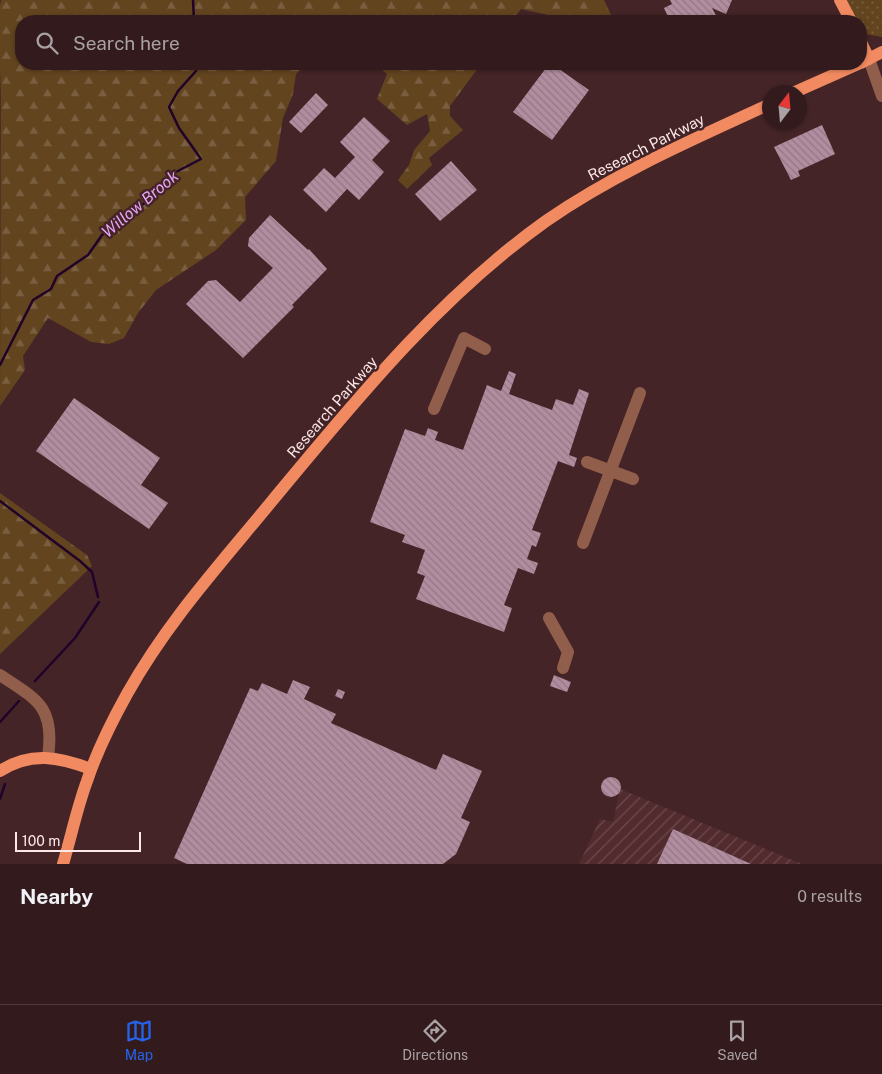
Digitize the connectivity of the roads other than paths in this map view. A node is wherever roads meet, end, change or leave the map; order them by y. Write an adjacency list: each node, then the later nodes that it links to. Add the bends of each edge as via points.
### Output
1 (840, 0): 2 (main road)
2 (847, 15)
3 (882, 52): 4 (main road)
4 (867, 60)
5 (867, 69): 8 (street)
6 (845, 70): 7 (main road)
7 (807, 87)
8 (882, 96)
9 (762, 108): 21 (main road, Research Parkway, via 614,180 547,221 505,253 427,323 327,435 160,639 127,695)
10 (484, 349): 12 (street, via 464,338)
11 (640, 393): 14 (street)
12 (434, 409)
13 (587, 462): 14 (street)
14 (611, 471): 15 (street); 16 (street)
15 (633, 479)
16 (584, 543)
17 (549, 618): 18 (street, via 568,652)
18 (562, 668)
19 (0, 674): 20 (street, via 34,698 42,708 50,726)
20 (48, 757): 21 (main road); 22 (main road, via 24,759)
21 (91, 769): 23 (main road, Research Parkway)
22 (0, 770)
23 (63, 864)

